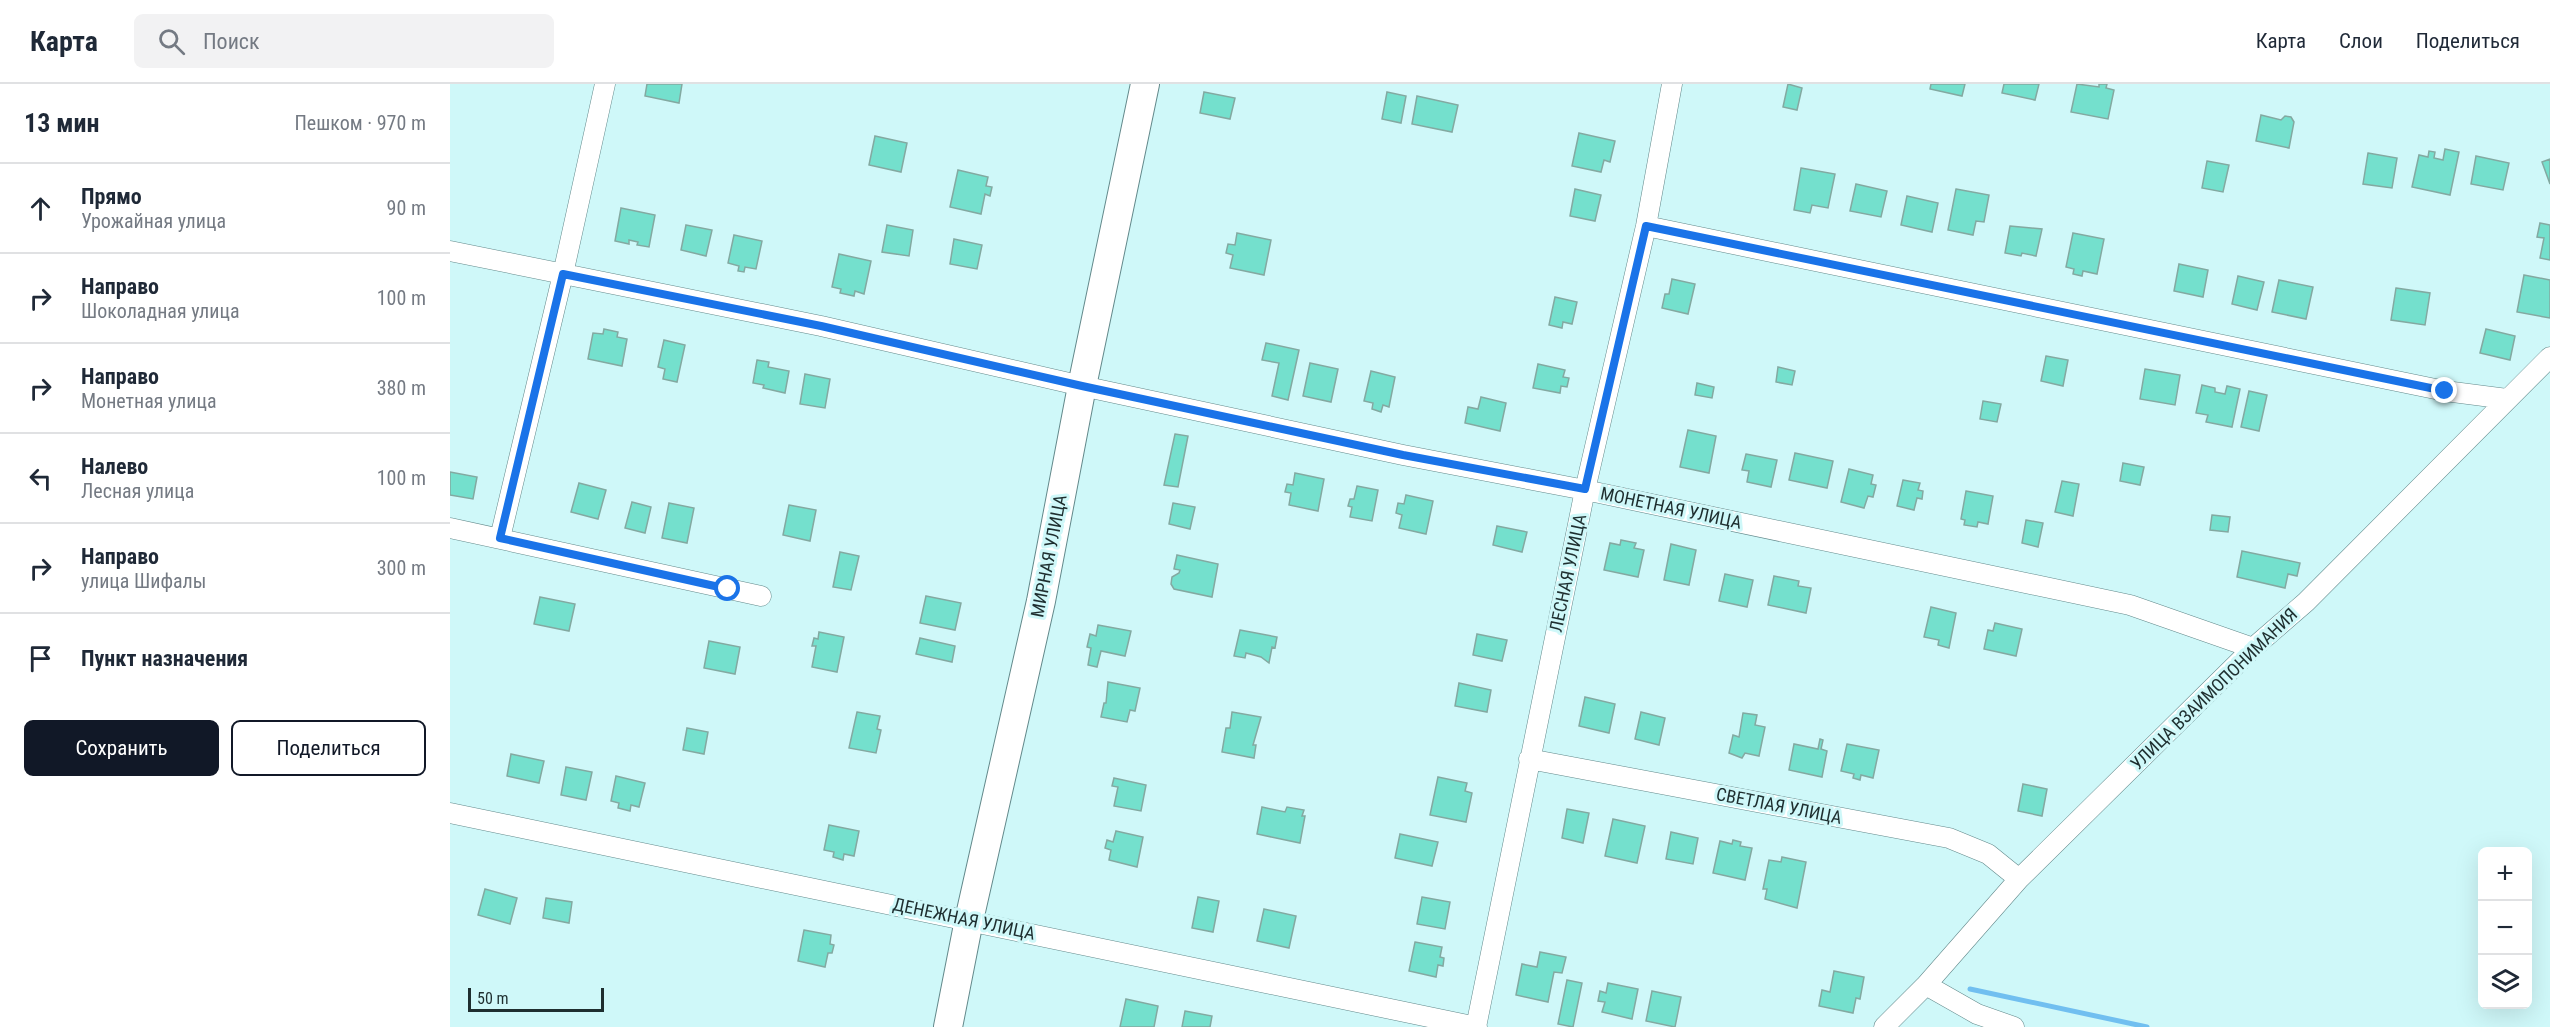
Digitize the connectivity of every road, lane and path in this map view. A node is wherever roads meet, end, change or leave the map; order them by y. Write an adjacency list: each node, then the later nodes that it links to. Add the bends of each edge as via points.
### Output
1 (605, 84): 6 (street)
2 (1145, 84): 8 (street, МИРНАЯ УЛИЦА)
3 (1672, 84): 4 (street, ЛЕСНАЯ УЛИЦА)
4 (1646, 226): 9 (street, via 2445,391); 10 (street, ЛЕСНАЯ УЛИЦА)
5 (450, 251): 6 (street, МОНЕТНАЯ УЛИЦА)
6 (563, 274): 8 (street, МОНЕТНАЯ УЛИЦА, via 821,326); 12 (street)
7 (2550, 357): 9 (street, УЛИЦА ВЗАИМОПОНИМАНИЯ)
8 (1082, 386): 10 (street, МОНЕТНАЯ УЛИЦА, via 1403,455); 18 (street, МИРНАЯ УЛИЦА, via 1041,601)
9 (2507, 399): 14 (street, УЛИЦА ВЗАИМОПОНИМАНИЯ, via 2306,602)
10 (1585, 489): 14 (street, МОНЕТНАЯ УЛИЦА, via 2130,605); 15 (street, ЛЕСНАЯ УЛИЦА)
11 (450, 528): 12 (street)
12 (500, 538): 13 (street)
13 (761, 596)
14 (2253, 648): 17 (street, УЛИЦА ВЗАИМОПОНИМАНИЯ)
15 (1529, 759): 17 (street, СВЕТЛАЯ УЛИЦА, via 1949,838 1988,854); 21 (street, ЛЕСНАЯ УЛИЦА)
16 (451, 818): 18 (street, ДЕНЕЖНАЯ УЛИЦА)
17 (2019, 879): 19 (street, УЛИЦА ВЗАИМОПОНИМАНИЯ)
18 (969, 920): 20 (street, МИРНАЯ УЛИЦА); 21 (street, ДЕНЕЖНАЯ УЛИЦА)
19 (1926, 985): 22 (street, УЛИЦА ВЗАИМОПОНИМАНИЯ); 23 (street, via 1977,1014)
20 (948, 1027)
21 (1476, 1027)
22 (1884, 1027)
23 (2014, 1027)

